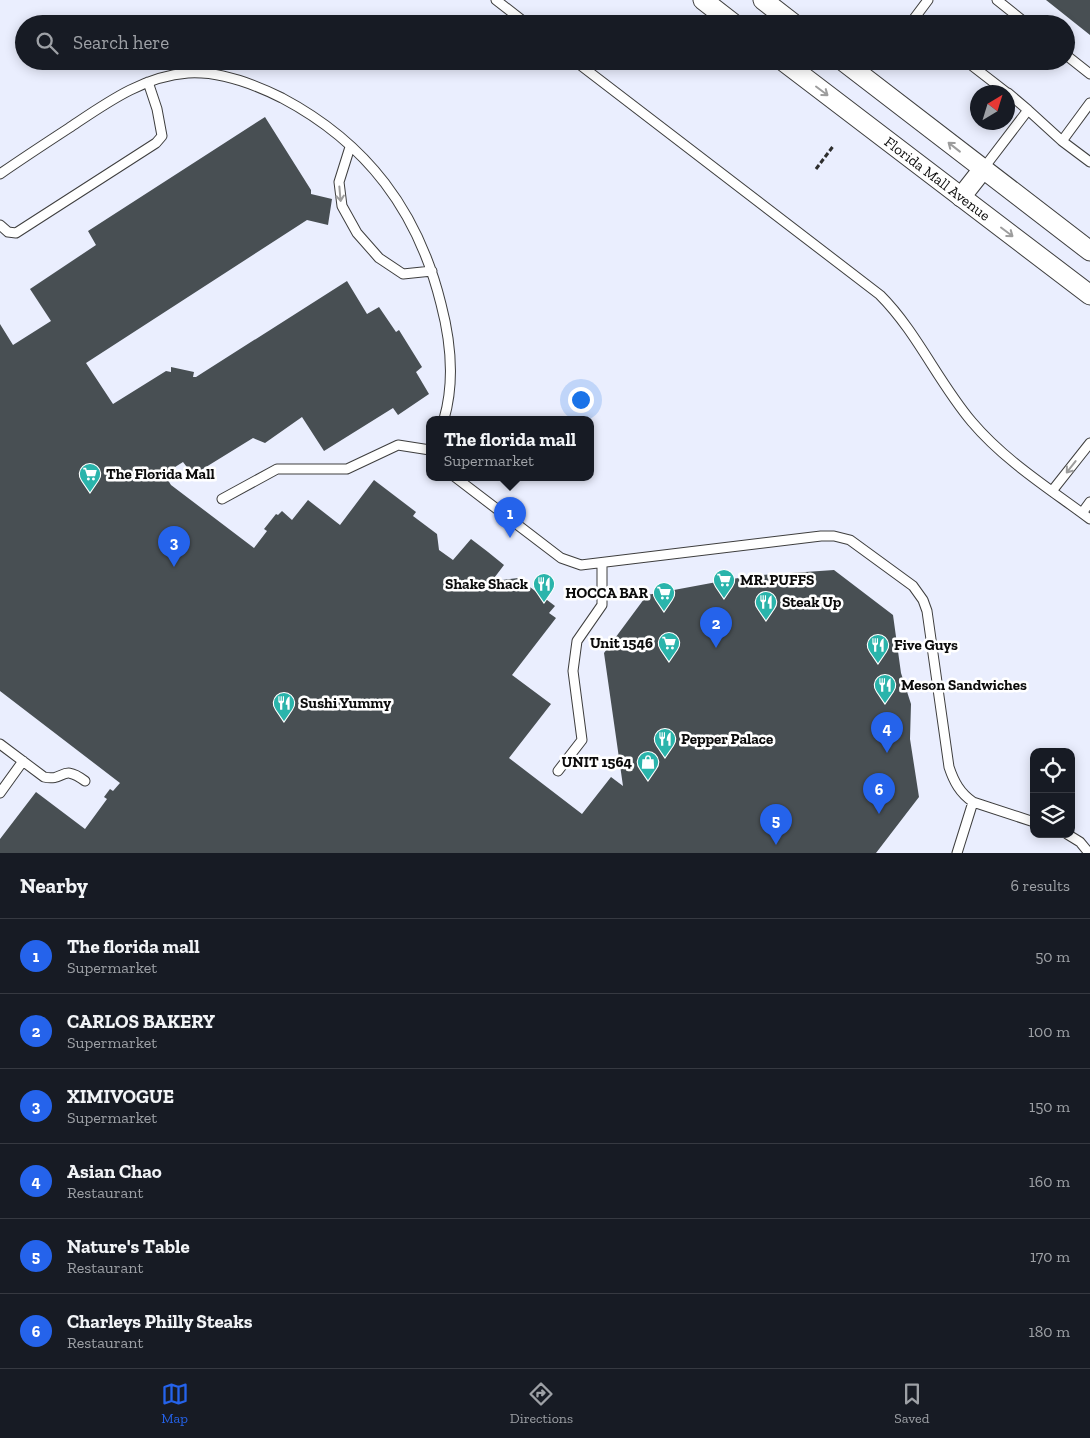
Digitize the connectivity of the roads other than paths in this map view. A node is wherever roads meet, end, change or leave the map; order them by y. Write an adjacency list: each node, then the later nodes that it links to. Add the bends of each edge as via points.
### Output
1 (496, 0): 6 (lane)
2 (703, 0): 7 (street)
3 (763, 0): 8 (street)
4 (928, 0): 9 (lane)
5 (997, 0): 10 (lane)
6 (515, 15)
7 (722, 15)
8 (782, 15)
9 (917, 15)
10 (1016, 15)
11 (1075, 62): 16 (lane)
12 (587, 70): 36 (lane, via 880,295 909,329 972,422 1006,456)
13 (795, 70): 27 (street, Florida Mall Avenue, one-way to 27)
14 (855, 70): 25 (street, one-way to 14)
15 (978, 70): 18 (lane)
16 (1090, 74)
17 (148, 82): 23 (lane, via 196,73 246,83 291,103); 26 (lane, via 107,103); 28 (lane, via 162,136 156,143 16,233 8,232)
18 (997, 85)
19 (1015, 99): 21 (lane)
20 (1090, 103): 22 (lane)
21 (1028, 110): 22 (lane); 25 (lane)
22 (1062, 141): 24 (lane)
23 (350, 147): 30 (lane, via 377,173 400,203); 30 (lane, one-way to 30, via 339,182 342,206 357,233 379,258 403,274)
24 (1090, 162)
25 (983, 170): 27 (street); 29 (street)
26 (0, 174)
27 (961, 197): 31 (street, Florida Mall Avenue, one-way to 31)
28 (0, 225)
29 (1090, 251)
30 (432, 272): 32 (lane, via 444,314 450,353 450,388)
31 (1090, 295)
32 (445, 416)
33 (1090, 443): 36 (lane, one-way to 36)
34 (426, 449): 37 (lane, via 398,445 347,469 278,468)
35 (460, 481): 41 (lane, via 560,558 581,565)
36 (1052, 491): 39 (lane)
37 (222, 499)
38 (1090, 502): 39 (lane)
39 (1082, 513): 40 (lane)
40 (1090, 519)
41 (602, 564): 44 (lane, via 602,605 578,641 573,671 582,740); 47 (lane, via 821,536 850,540 913,586 923,600 950,767 960,789)
42 (0, 744): 43 (lane)
43 (23, 761): 45 (lane, via 44,777 74,772); 46 (lane)
44 (558, 772)
45 (86, 781)
46 (0, 793)
47 (974, 802): 48 (lane); 50 (lane)
48 (1030, 821)
49 (1074, 838): 51 (lane)
50 (956, 853)
51 (1089, 853)

